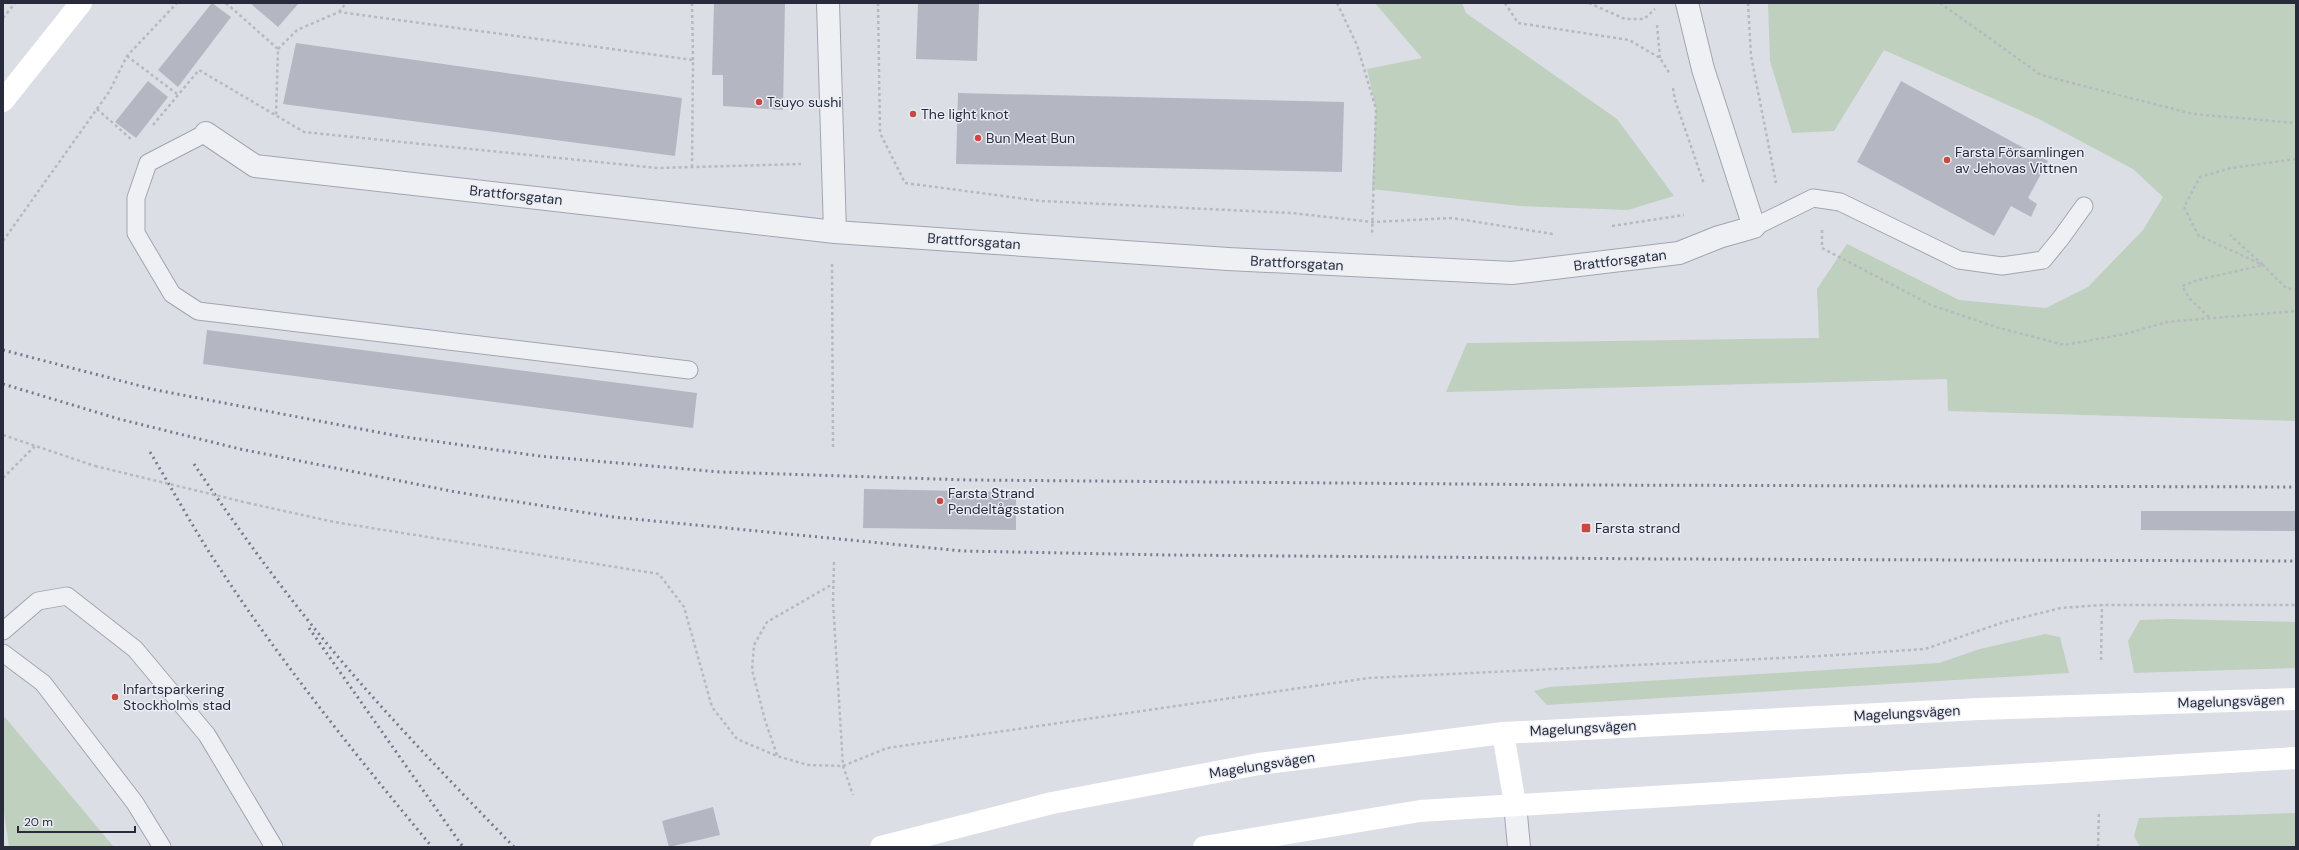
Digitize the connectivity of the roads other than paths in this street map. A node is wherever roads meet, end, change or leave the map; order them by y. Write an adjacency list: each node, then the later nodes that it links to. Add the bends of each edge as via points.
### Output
1 (81, 3): 4 (main road)
2 (828, 3): 8 (street)
3 (1687, 3): 7 (street, via 1703,69)
4 (3, 101)
5 (206, 133): 8 (street, Brattforsgatan, via 255,166); 9 (lane, via 148,163 136,198 136,233 172,294 198,311)
6 (2084, 206): 7 (lane, Brattforsgatan, via 2043,260 2002,266 1959,260 1840,202 1813,198)
7 (1754, 227): 8 (street, Brattforsgatan, via 1719,237 1679,253 1512,273 1228,259)
8 (835, 232)
9 (688, 370)
10 (3, 631): 17 (lane, via 38,601 67,596 135,649 207,735)
11 (3, 653): 16 (lane, via 43,683 135,803)
12 (2296, 699): 13 (main road, Magelungsvägen, via 1979,709)
13 (1503, 733): 15 (main road); 18 (main road, Magelungsvägen, via 1259,764 1052,803)
14 (2296, 758): 15 (main road)
15 (1515, 804): 19 (main road, via 1420,811); 20 (street)
16 (162, 847)
17 (274, 847)
18 (881, 847)
19 (1204, 847)
20 (1519, 847)

